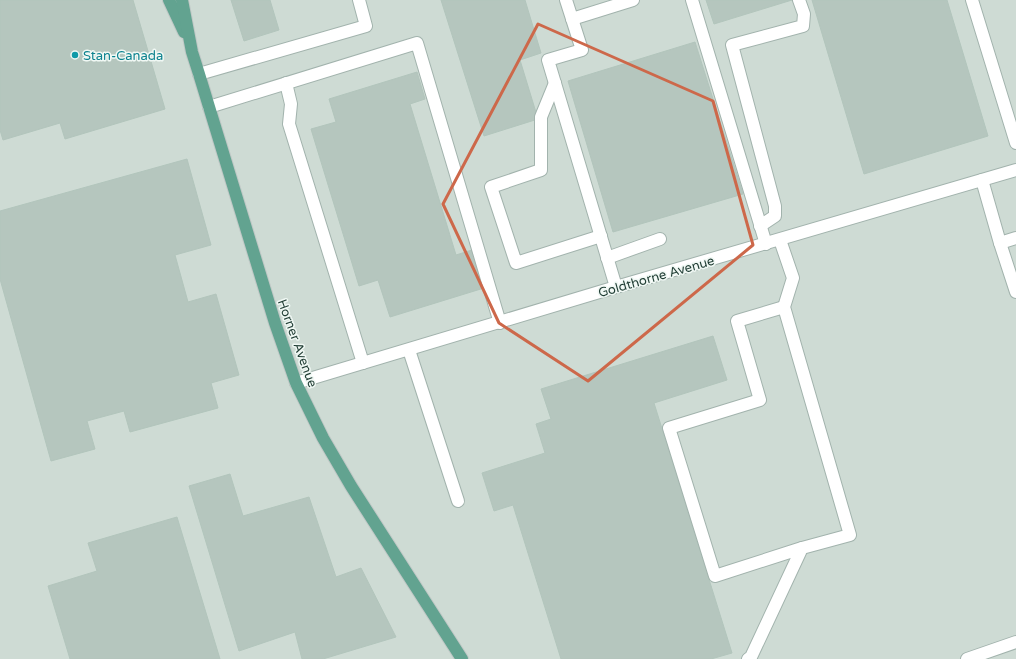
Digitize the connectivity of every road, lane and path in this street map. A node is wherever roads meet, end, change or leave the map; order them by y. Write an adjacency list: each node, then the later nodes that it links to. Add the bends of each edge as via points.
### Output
1 (169, 0): 10 (main road, Horner Avenue)
2 (182, 0): 10 (main road, Horner Avenue)
3 (359, 0): 11 (street, via 366,26)
4 (566, 0): 9 (street)
5 (634, 0): 9 (street)
6 (692, 0): 18 (street)
7 (799, 0): 18 (street, via 804,14 803,26 732,45 775,206 775,216)
8 (972, 0): 15 (street)
9 (572, 19): 13 (street, via 582,50 548,60)
10 (192, 52): 11 (main road, Horner Avenue)
11 (198, 74): 14 (main road, Horner Avenue)
12 (286, 83): 14 (street); 29 (street, via 417,43); 31 (street, via 292,104 288,124)
13 (555, 84): 19 (street); 19 (street, via 541,117 541,170 491,187 516,264)
14 (209, 107): 32 (main road, Horner Avenue)
15 (1016, 143)
16 (1016, 170): 17 (street, Goldthorne Avenue)
17 (982, 180): 22 (street, Goldthorne Avenue); 23 (street)
18 (760, 226): 24 (street)
19 (601, 236): 25 (street)
20 (1016, 238): 23 (street)
21 (660, 239): 25 (street)
22 (780, 240): 24 (street, Goldthorne Avenue); 28 (street, via 793,278)
23 (1000, 243): 27 (street)
24 (766, 244): 26 (street, Goldthorne Avenue)
25 (607, 258): 26 (street)
26 (616, 287): 29 (street, Goldthorne Avenue)
27 (1016, 292)
28 (784, 307): 34 (street, via 850,535); 34 (street, via 738,320 760,400 669,428 715,576)
29 (500, 323): 30 (street, Goldthorne Avenue)
30 (409, 350): 31 (street, Goldthorne Avenue); 33 (street)
31 (363, 363): 32 (street, Goldthorne Avenue)
32 (296, 383): 36 (main road, Horner Avenue, via 323,438 351,486)
33 (458, 501)
34 (802, 548): 37 (street)
35 (1016, 642): 38 (street)
36 (462, 659)
37 (748, 659)
38 (967, 659)

